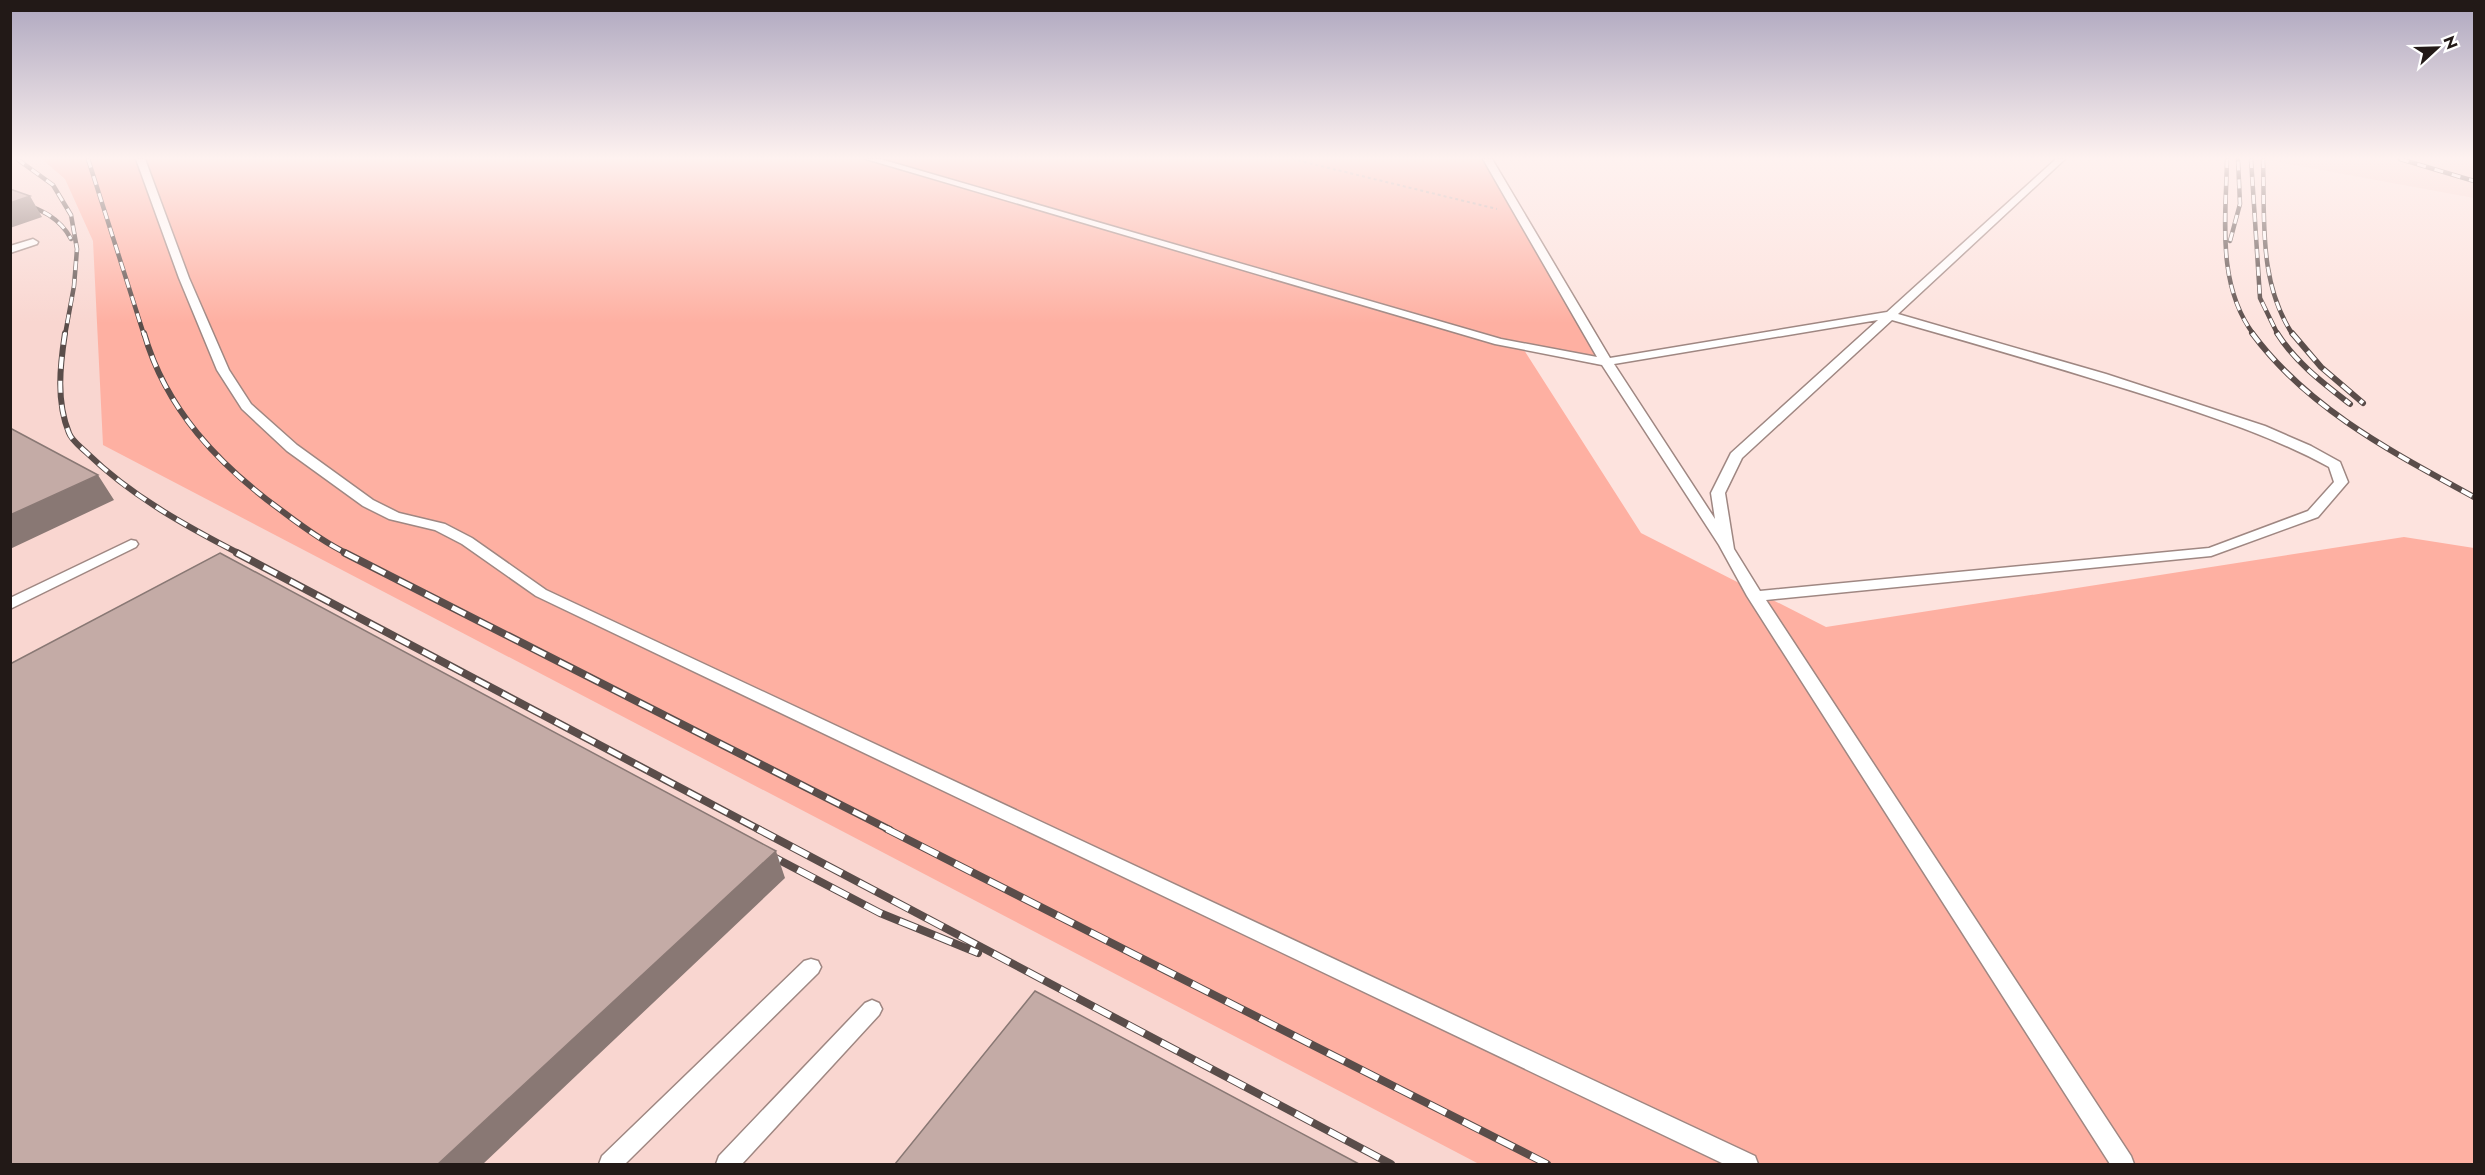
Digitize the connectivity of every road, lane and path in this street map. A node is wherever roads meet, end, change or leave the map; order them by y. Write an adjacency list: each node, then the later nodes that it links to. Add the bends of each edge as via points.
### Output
1 (160, 214): 17 (lane, via 223,370 246,406 292,448 368,503 394,516 440,527 467,541 541,593)
2 (1059, 214): 8 (lane, via 1499,342)
3 (1520, 214): 8 (lane)
4 (2000, 214): 7 (lane)
5 (33, 242): 6 (lane)
6 (10, 250)
7 (1888, 315): 8 (lane); 10 (lane, via 1736,456 1718,493); 11 (lane, via 2102,377 2260,429 2335,465 2341,482 2313,514 2211,552)
8 (1606, 362): 10 (lane)
9 (131, 543): 12 (lane)
10 (1727, 549): 11 (lane)
11 (1755, 596): 18 (lane)
12 (10, 604)
13 (811, 967): 15 (lane)
14 (872, 1009): 16 (lane)
15 (610, 1164)
16 (727, 1164)
17 (1747, 1164)
18 (2123, 1164)

